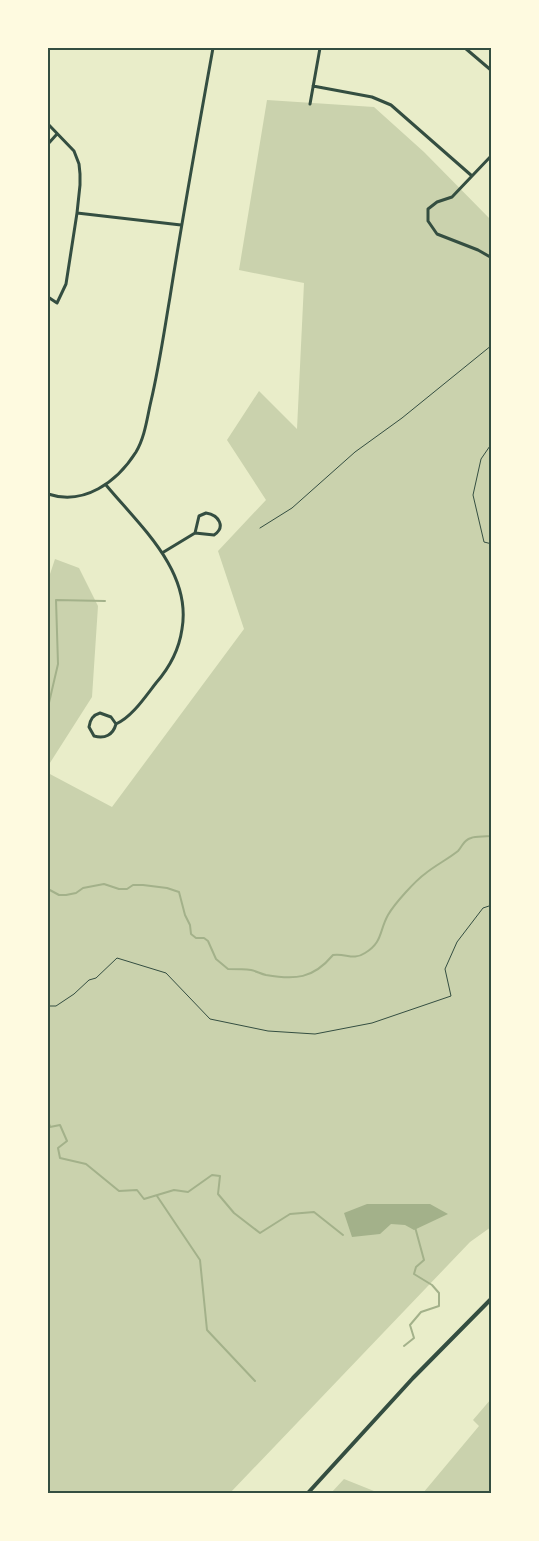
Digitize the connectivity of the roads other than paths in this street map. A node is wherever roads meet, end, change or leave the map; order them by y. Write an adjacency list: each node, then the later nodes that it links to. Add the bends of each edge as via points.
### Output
1 (212, 48): 13 (street)
2 (320, 48): 5 (street)
3 (465, 48): 4 (street)
4 (492, 71)
5 (313, 86): 6 (street); 11 (street, via 372,97 391,105)
6 (310, 104)
7 (48, 124): 8 (street)
8 (57, 134): 9 (street); 12 (street, via 74,151 78,164)
9 (48, 144)
10 (492, 156): 11 (street)
11 (472, 176): 14 (street, via 452,197 428,209 428,221 437,234)
12 (77, 213): 13 (street); 15 (street, via 66,284 57,303)
13 (181, 225): 16 (street, via 159,367 145,430 136,452)
14 (492, 258)
15 (48, 297)
16 (106, 485): 17 (street, via 73,496); 19 (street)
17 (48, 494)
18 (194, 533): 18 (street, via 218,533 218,518 202,514); 19 (street)
19 (162, 552): 20 (street, via 175,574 182,596 184,619 181,637 169,667 128,716)
20 (116, 724): 20 (street, via 113,732 105,737 94,736 89,727 92,718 100,714)
21 (492, 1298): 22 (street, via 413,1378)
22 (307, 1494)

